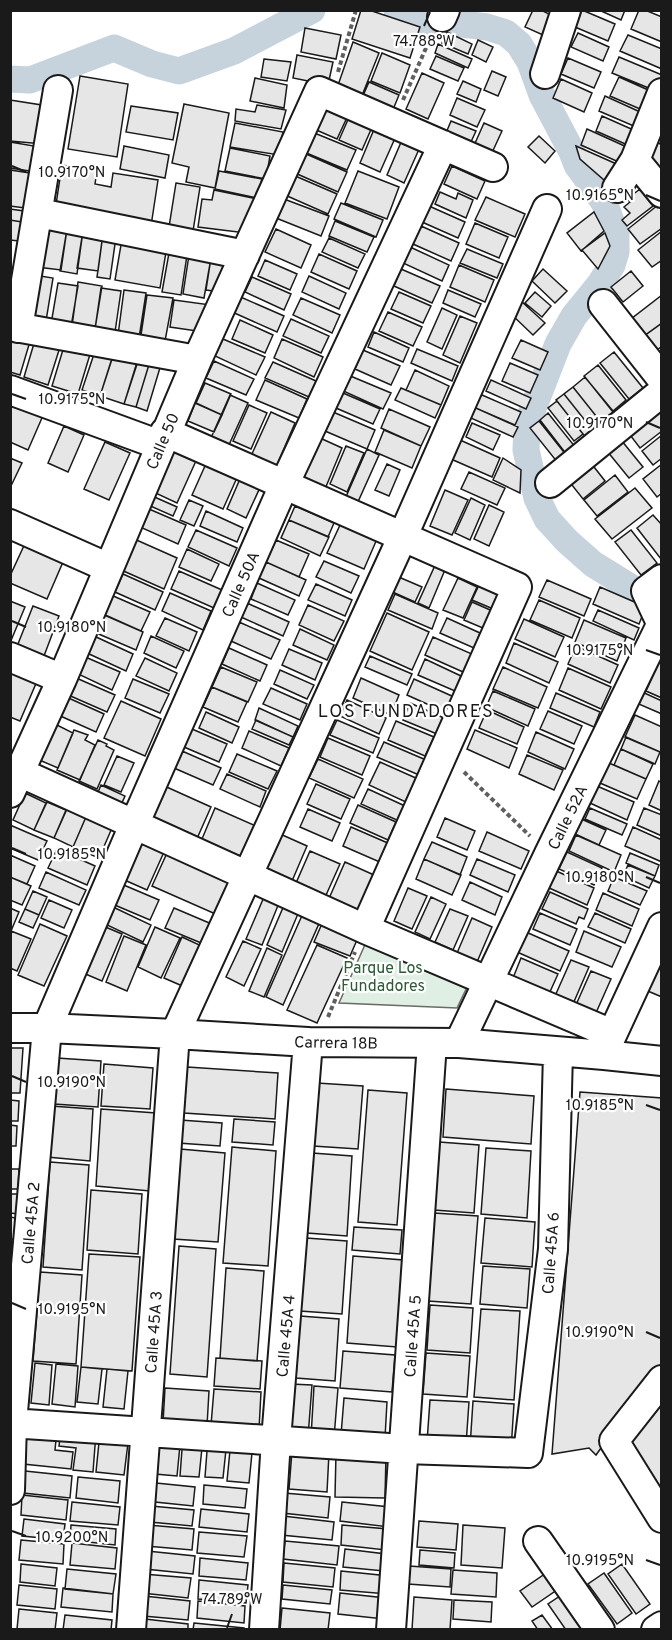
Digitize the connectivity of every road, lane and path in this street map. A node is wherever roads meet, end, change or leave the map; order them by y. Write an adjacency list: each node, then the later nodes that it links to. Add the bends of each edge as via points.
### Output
1 (356, 10): 6 (path)
2 (566, 10): 4 (street)
3 (440, 21): 8 (path)
4 (545, 74)
5 (58, 90): 15 (street)
6 (325, 93): 8 (street); 16 (street, Calle 50)
7 (662, 93): 10 (street)
8 (393, 123): 9 (street)
9 (443, 145): 11 (street); 25 (street, Calle 50A)
10 (635, 160): 12 (street); 13 (street)
11 (493, 167)
12 (617, 188)
13 (662, 193)
14 (548, 209): 27 (street)
15 (39, 213): 16 (street); 18 (street)
16 (245, 255): 19 (street, Calle 50)
17 (603, 304): 20 (street)
18 (14, 327): 19 (street)
19 (197, 360): 23 (street, Calle 50)
20 (662, 379)
21 (10, 390): 23 (street)
22 (662, 392): 24 (street)
23 (163, 438): 25 (street); 28 (street, Calle 50)
24 (550, 483)
25 (284, 485): 27 (street); 35 (street, Calle 50A)
26 (10, 524): 28 (street)
27 (402, 538): 33 (street, via 517,587); 37 (street)
28 (109, 568): 32 (street, Calle 50)
29 (654, 585): 30 (street)
30 (661, 625): 36 (street, Calle 52A)
31 (10, 657): 32 (street)
32 (62, 679): 34 (street, Calle 50)
33 (444, 753): 36 (path); 39 (street)
34 (13, 787): 35 (street)
35 (134, 825): 37 (street); 42 (street, Calle 50A)
36 (549, 854): 40 (street, Calle 52A)
37 (248, 876): 39 (street); 43 (street)
38 (662, 927): 46 (street)
39 (365, 929): 40 (street); 44 (path)
40 (488, 981): 45 (street, Calle 52A); 46 (street)
41 (10, 1028): 42 (street, Carrera 18B)
42 (47, 1028): 43 (street, Carrera 18B); 50 (street, Calle 45A 2)
43 (176, 1034): 44 (street, Carrera 18B); 51 (street, Calle 45A 3)
44 (313, 1042): 45 (street, Carrera 18B); 52 (street, Calle 45A 4)
45 (445, 1043): 47 (street, Carrera 18B); 53 (street, Calle 45A 5)
46 (608, 1044): 47 (street, Carrera 18B); 48 (street, Carrera 18B)
47 (558, 1052): 53 (street, Calle 45A 6, via 553,1249 528,1453)
48 (662, 1061)
49 (662, 1380): 55 (street, via 614,1441)
50 (11, 1423): 51 (street); 54 (street, Calle 45A 2)
51 (146, 1431): 52 (street); 58 (street, Calle 45A 3)
52 (276, 1440): 53 (street); 59 (street, Calle 45A 4)
53 (404, 1449): 60 (street, Calle 45A 5)
54 (10, 1490)
55 (662, 1518)
56 (538, 1541): 61 (street)
57 (662, 1626): 62 (street)
58 (131, 1629)
59 (264, 1629)
60 (391, 1629)
61 (600, 1629)
62 (656, 1629)

